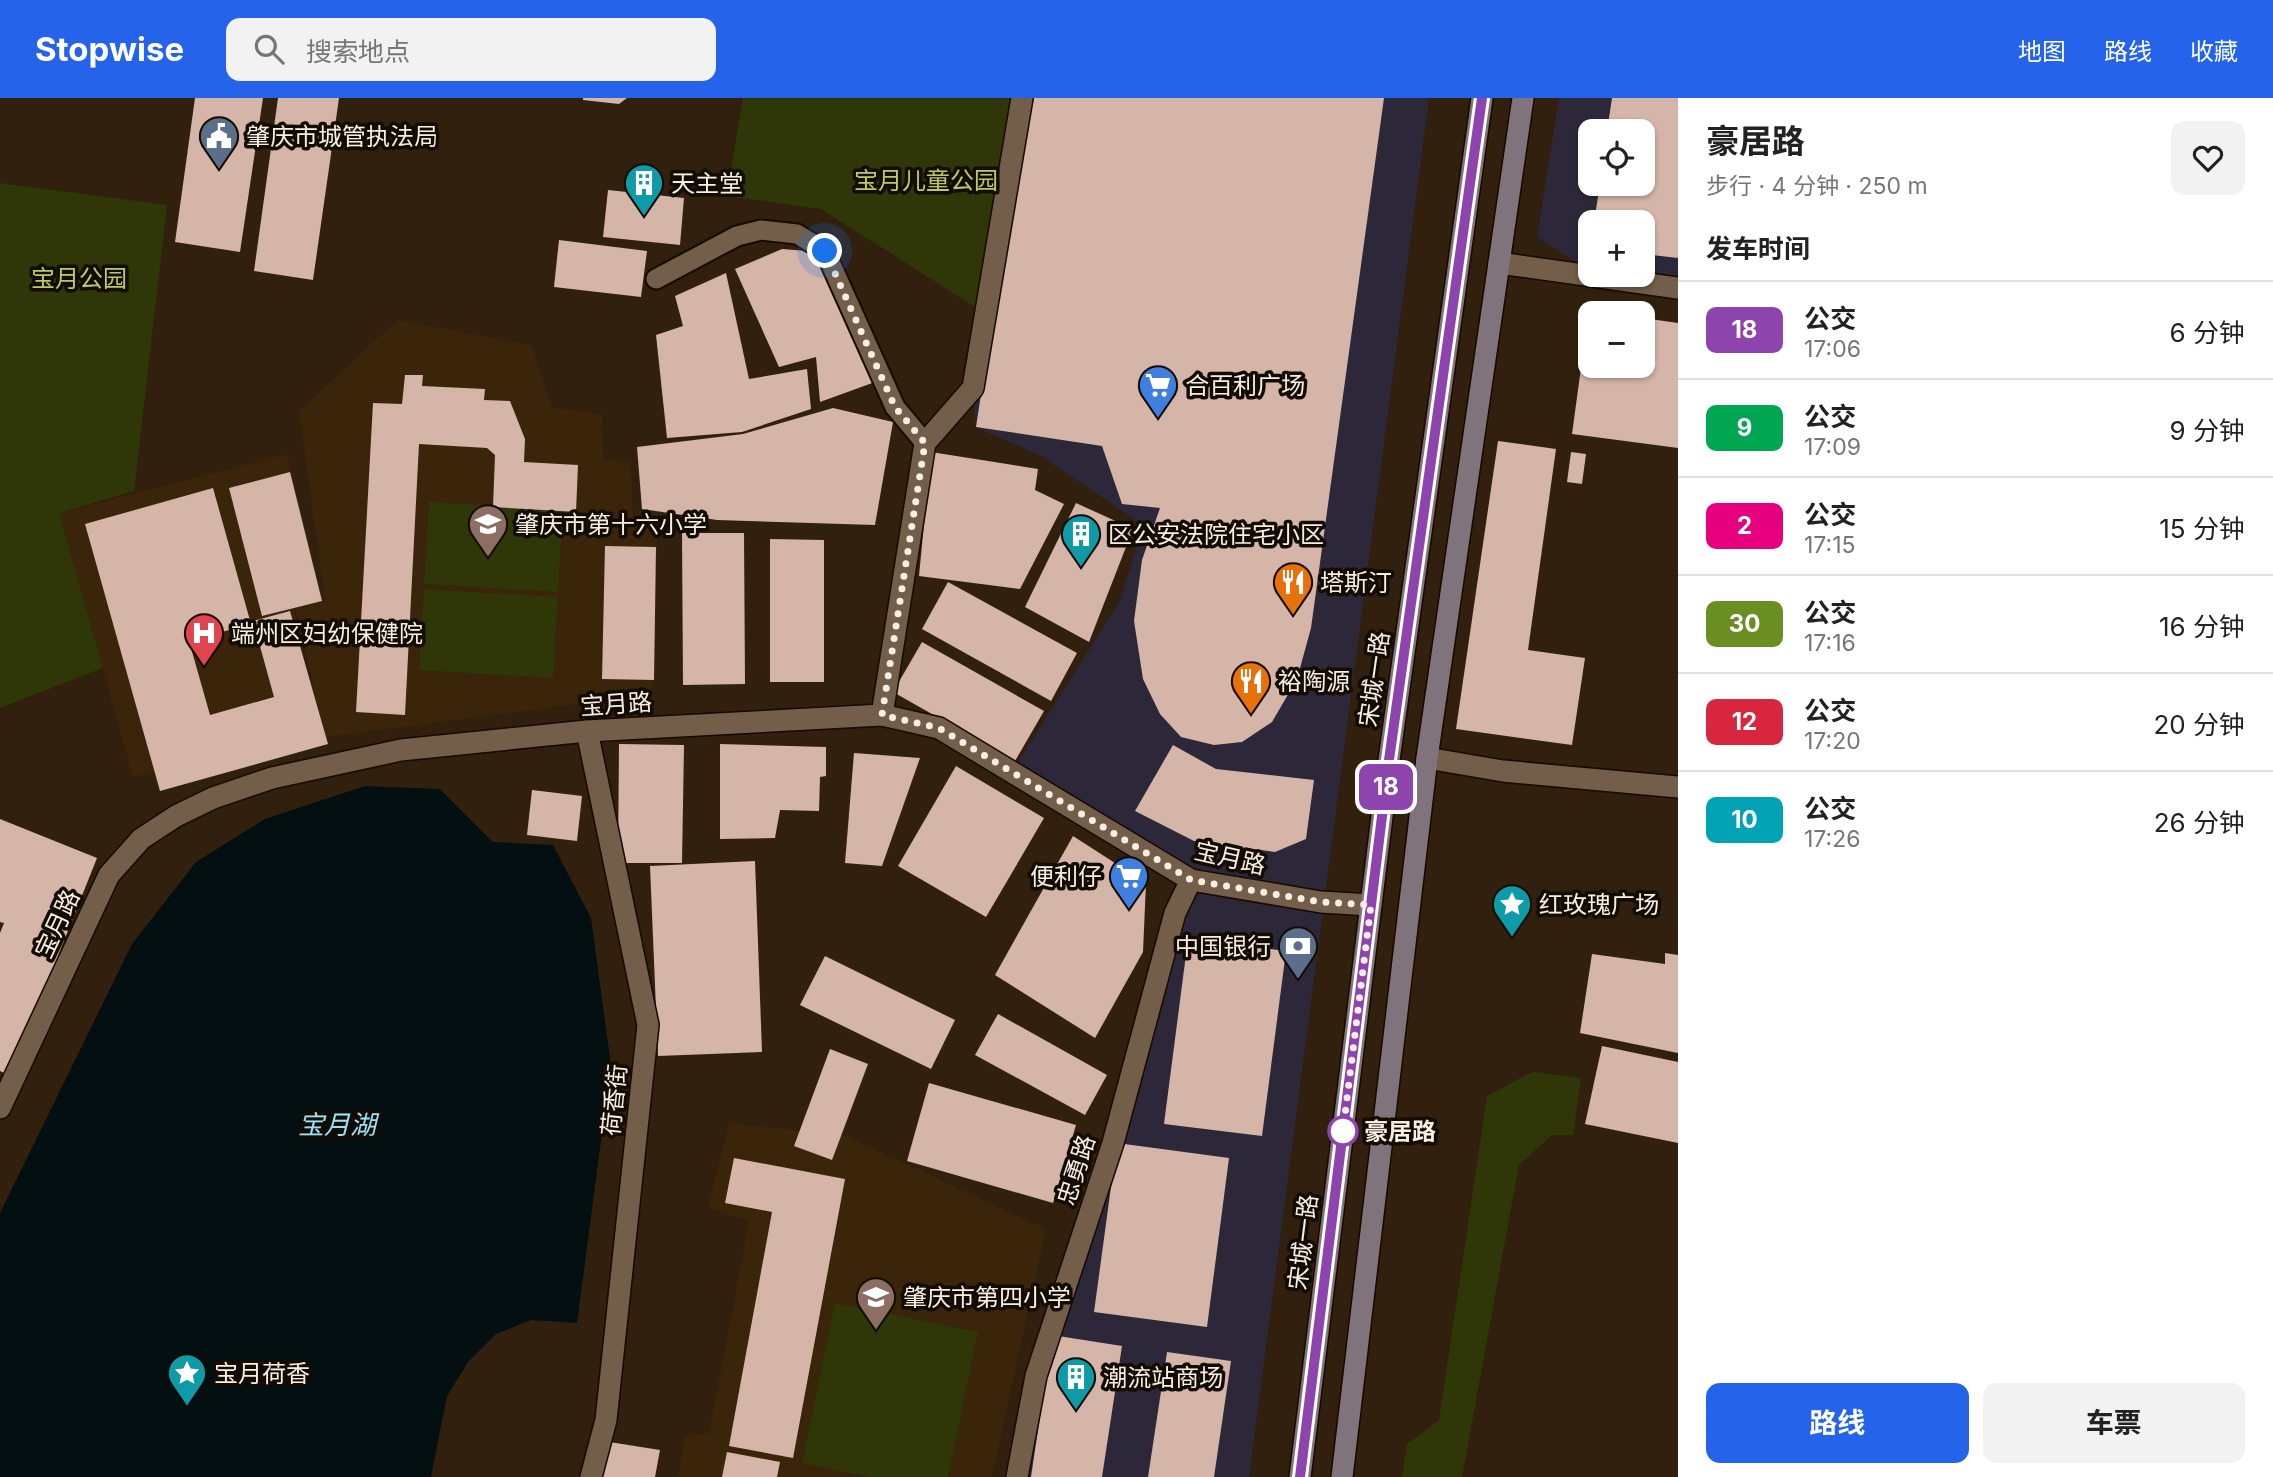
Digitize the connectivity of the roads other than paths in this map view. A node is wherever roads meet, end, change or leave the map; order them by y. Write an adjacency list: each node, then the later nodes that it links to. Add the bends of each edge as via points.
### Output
1 (1022, 98): 7 (street, via 974,387)
2 (1482, 98): 13 (main road, 宋城一路)
3 (1523, 98): 4 (main road)
4 (1499, 263): 6 (street); 10 (main road)
5 (656, 279): 7 (lane, via 737,236 761,230 797,234 825,251 895,407)
6 (1678, 288)
7 (925, 443): 8 (street)
8 (882, 715): 9 (street, 宝月路); 12 (street, 宝月路, via 939,728)
9 (587, 732): 14 (street, 宝月路, via 401,750 272,778 176,816 141,839 109,875); 15 (street, 荷香街, via 648,1025 606,1420)
10 (1427, 758): 11 (street, via 1503,771); 18 (main road)
11 (1678, 788)
12 (1191, 880): 13 (street, 宝月路, via 1321,902); 16 (street, 忠勇路, via 1175,912 1113,1143 1036,1376)
13 (1371, 905): 17 (main road, 宋城一路)
14 (0, 1108)
15 (591, 1477)
16 (1017, 1477)
17 (1300, 1477)
18 (1342, 1477)

